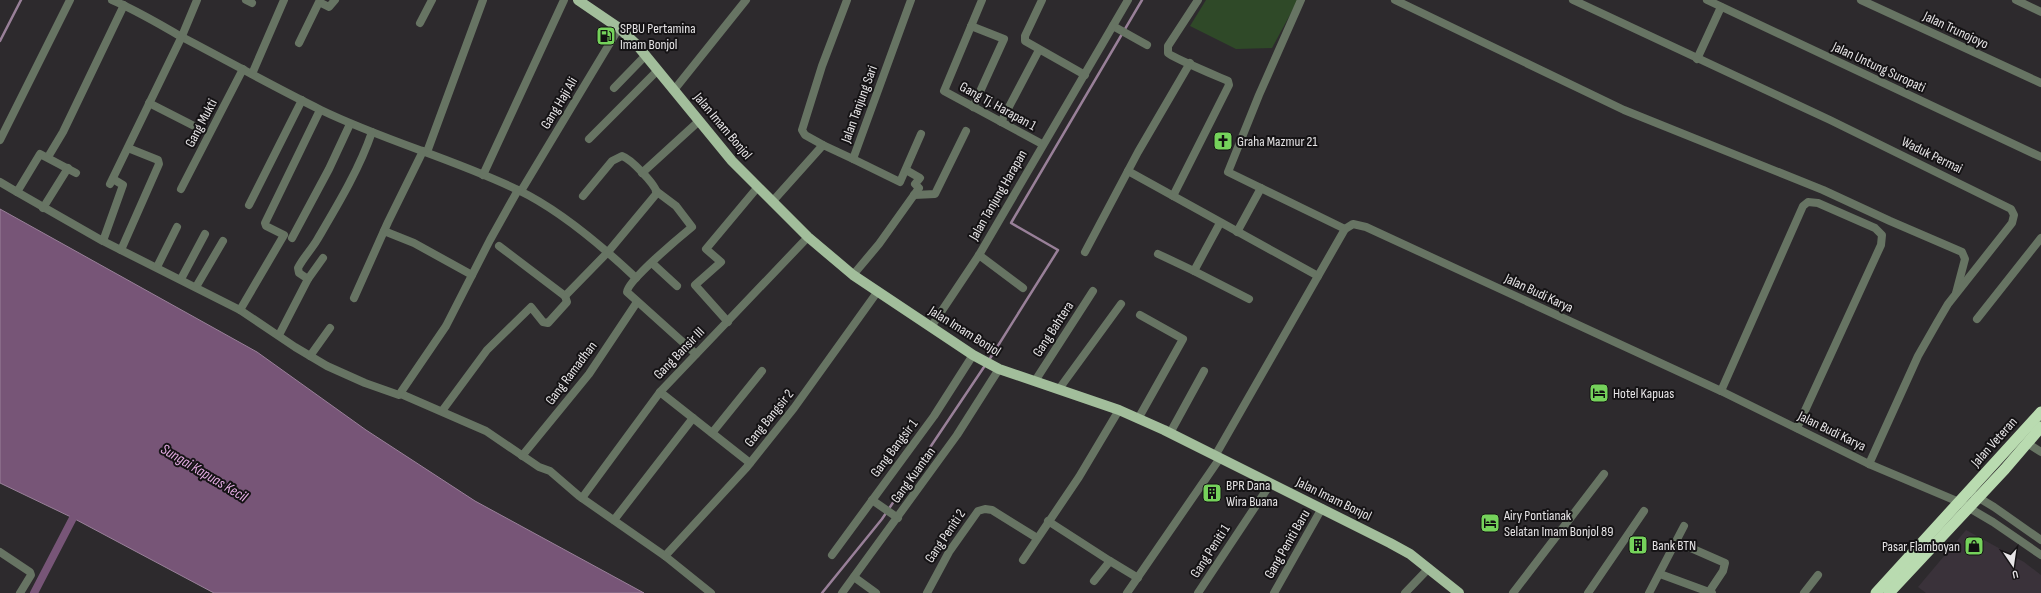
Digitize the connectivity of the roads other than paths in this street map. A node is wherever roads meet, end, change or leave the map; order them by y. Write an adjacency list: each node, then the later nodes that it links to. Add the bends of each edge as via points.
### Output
1 (70, 0): 56 (street)
2 (112, 0): 23 (street)
3 (196, 0): 30 (street)
4 (284, 0): 39 (street)
5 (335, 0): 31 (street, via 329,7 319,2)
6 (432, 0): 26 (street)
7 (483, 0): 60 (street)
8 (564, 0): 67 (street)
9 (578, 0): 29 (main road, Jalan Imam Bonjol)
10 (746, 0): 43 (street)
11 (847, 0): 58 (street, via 822,66 802,130 805,135)
12 (911, 0): 63 (street, Jalan Tanjung Sari)
13 (982, 0): 27 (street, Gang Tj. Harapan 1)
14 (1042, 0): 33 (street, via 1024,38)
15 (1128, 0): 28 (street, Jalan Tanjung Harapan)
16 (1198, 0): 36 (street, via 1167,48 1171,56)
17 (1301, 0): 70 (street, via 1228,172)
18 (1396, 0): 114 (street, via 1624,110 1823,190 1962,252 1965,259)
19 (1573, 0): 35 (street, Waduk Permai)
20 (1707, 0): 24 (street, Jalan Untung Suropati)
21 (1861, 0): 41 (street, Jalan Trunojoyo)
22 (2016, 0): 25 (street)
23 (128, 4): 30 (street); 61 (street, via 67,125)
24 (1721, 7): 35 (street); 62 (street, Jalan Untung Suropati)
25 (2041, 12)
26 (420, 23)
27 (971, 26): 46 (street, Gang Tj. Harapan 1, via 944,91); 46 (street, via 1004,39)
28 (1114, 26): 32 (street); 40 (street, Jalan Tanjung Harapan)
29 (619, 28): 34 (main road, Jalan Imam Bonjol); 72 (street, Gang Haji Ali)
30 (182, 36): 37 (street); 45 (street)
31 (300, 43)
32 (1147, 45)
33 (1039, 50): 40 (street); 49 (street)
34 (646, 55): 38 (main road, Jalan Imam Bonjol); 42 (street)
35 (1697, 59): 114 (street, Waduk Permai, via 2010,207 2014,216 2012,223)
36 (1190, 63): 65 (street); 77 (street, via 1228,81 1229,85)
37 (244, 69): 39 (street); 71 (street, Gang Mukti)
38 (658, 70): 43 (main road, Jalan Imam Bonjol); 55 (street)
39 (252, 74): 44 (street)
40 (1085, 75): 57 (street, Jalan Tanjung Harapan)
41 (2041, 83)
42 (614, 88)
43 (674, 90): 48 (main road, Jalan Imam Bonjol)
44 (302, 100): 47 (street); 79 (street)
45 (150, 103): 51 (street); 59 (street)
46 (973, 107): 49 (street, Gang Tj. Harapan 1)
47 (320, 110): 50 (street); 119 (street, via 265,223 266,226 284,235)
48 (699, 121): 66 (street); 69 (main road, Jalan Imam Bonjol)
49 (1001, 122): 57 (street, Gang Tj. Harapan 1)
50 (350, 124): 53 (street); 88 (street)
51 (200, 129)
52 (966, 131): 75 (street, via 935,194)
53 (372, 132): 60 (street); 107 (street, via 362,158 316,242 298,268)
54 (921, 134): 64 (street)
55 (589, 139)
56 (0, 140)
57 (1042, 144): 97 (street, Jalan Tanjung Harapan)
58 (823, 145): 63 (street, Jalan Tanjung Sari); 78 (street, Jalan Tanjung Sari)
59 (128, 148): 90 (street, via 111,182 123,184); 93 (street, via 158,160 159,164)
60 (425, 151): 67 (street); 84 (street)
61 (48, 157): 74 (street, via 42,154 38,156); 80 (street, via 72,170)
62 (2041, 157)
63 (853, 158): 64 (street, via 900,182)
64 (906, 170): 75 (street, via 920,178 915,184)
65 (1128, 171): 77 (street); 95 (street)
66 (642, 173): 73 (street); 76 (street, via 625,157 618,156)
67 (483, 174): 72 (street)
68 (0, 182): 74 (street)
69 (757, 188): 78 (main road, Jalan Imam Bonjol); 122 (street, via 706,249 721,262 695,285)
70 (1261, 188): 83 (street); 85 (street)
71 (181, 189)
72 (519, 191): 94 (street); 102 (street, Gang Haji Ali)
73 (656, 191): 94 (street, via 655,196); 99 (street, via 676,206 692,226)
74 (17, 192): 80 (street)
75 (916, 192): 103 (street)
76 (583, 196)
77 (1173, 196): 81 (street)
78 (772, 202): 87 (main road, Jalan Imam Bonjol)
79 (249, 205)
80 (43, 208): 90 (street)
81 (1220, 223): 85 (street); 101 (street)
82 (177, 226): 100 (street)
83 (1345, 229): 104 (street); 134 (street, Jalan Budi Karya, via 1353,224 1366,227)
84 (384, 231): 102 (street, via 414,243); 115 (street)
85 (1237, 232): 104 (street)
86 (205, 234): 106 (street)
87 (808, 237): 103 (main road, Jalan Imam Bonjol); 122 (street, Gang Bansir III)
88 (292, 238)
89 (2041, 238): 121 (street)
90 (103, 241): 93 (street)
91 (223, 241): 109 (street)
92 (499, 246): 113 (street)
93 (121, 250): 100 (street)
94 (608, 252): 105 (street); 113 (street)
95 (1084, 252)
96 (1158, 254): 101 (street)
97 (979, 255): 110 (street); 123 (street, Jalan Tanjung Harapan)
98 (323, 258): 107 (street)
99 (652, 263): 105 (street); 108 (street)
100 (157, 267): 106 (street)
101 (1194, 271): 116 (street)
102 (472, 275): 136 (street, Gang Haji Ali, via 446,326)
103 (853, 275): 111 (main road, Jalan Imam Bonjol)
104 (1318, 276): 149 (street)
105 (636, 278): 117 (street, via 627,291)
106 (181, 279): 109 (street)
107 (308, 279): 125 (street)
108 (677, 286)
109 (196, 287): 119 (street)
110 (1023, 288)
111 (878, 291): 123 (main road, Jalan Imam Bonjol); 150 (street, Gang Bangsir 2, via 794,408)
112 (1093, 291): 132 (street, Gang Bahtera)
113 (565, 296): 138 (street, via 567,302 548,323 544,322 531,307 487,350)
114 (1955, 296): 151 (street, Waduk Permai, via 1918,356)
115 (354, 298)
116 (1249, 299)
117 (637, 302): 126 (street); 148 (street, Gang Ramadhan, via 589,374)
118 (1121, 304): 133 (street)
119 (240, 310): 125 (street)
120 (1140, 315): 141 (street, via 1183,339)
121 (1977, 319)
122 (728, 322): 126 (street, Gang Bansir III)
123 (931, 327): 128 (main road, Jalan Imam Bonjol)
124 (330, 328): 127 (street)
125 (279, 335): 127 (street)
126 (696, 354): 135 (street, Gang Bansir III)
127 (310, 356): 136 (street, via 365,383)
128 (975, 356): 129 (main road, Jalan Imam Bonjol); 157 (street, Gang Bangsir 1)
129 (998, 368): 132 (main road, Jalan Imam Bonjol); 161 (street, Gang Kuantan, via 957,435)
130 (762, 371): 144 (street)
131 (1204, 371): 145 (street)
132 (1035, 381): 133 (main road, Jalan Imam Bonjol)
133 (1059, 389): 137 (main road, Jalan Imam Bonjol)
134 (1721, 391): 143 (street, Jalan Budi Karya); 143 (street, via 1803,206 1814,201 1875,228 1882,235 1881,245)
135 (660, 392): 140 (street); 155 (street, Gang Bansir III)
136 (401, 394): 138 (street)
137 (1119, 410): 141 (main road, Jalan Imam Bonjol); 163 (street, via 1079,477)
138 (442, 411): 148 (street, via 486,431)
139 (2041, 412): 154 (highway, Jalan Veteran)
140 (692, 418): 144 (street); 162 (street)
141 (1138, 419): 145 (main road, Jalan Imam Bonjol)
142 (2041, 426): 146 (highway, Jalan Veteran)
143 (1797, 428): 151 (street, Jalan Budi Karya)
144 (712, 433): 150 (street)
145 (1170, 433): 149 (main road, Jalan Imam Bonjol)
146 (2027, 443): 147 (street); 156 (highway, Jalan Veteran)
147 (2041, 452)
148 (522, 456): 155 (street, via 550,472)
149 (1218, 457): 153 (main road, Jalan Imam Bonjol); 178 (street)
150 (750, 463): 169 (street, Gang Bangsir 2)
151 (1869, 464): 158 (street, Jalan Budi Karya)
152 (1604, 474): 190 (street)
153 (1271, 483): 159 (main road, Jalan Imam Bonjol); 186 (street, Gang Peniti 1)
154 (1969, 492): 156 (street); 158 (highway, Jalan Veteran)
155 (582, 498): 162 (street)
156 (1978, 498): 158 (highway, Jalan Veteran); 166 (street)
157 (874, 501): 161 (street); 170 (street, Gang Bangsir 1)
158 (1964, 505): 171 (street, Jalan Budi Karya); 195 (highway); 196 (highway)
159 (1322, 508): 174 (main road, Jalan Imam Bonjol, via 1390,543); 187 (street, Gang Peniti Baru)
160 (1644, 511): 191 (street)
161 (895, 516): 177 (street, Gang Kuantan)
162 (614, 520): 169 (street)
163 (1048, 521): 165 (street); 173 (street)
164 (1684, 526): 175 (street)
165 (1036, 538): 172 (street); 184 (street, Gang Peniti 2, via 992,510 978,512 949,552)
166 (2041, 540)
167 (1684, 546): 193 (street, via 1725,564)
168 (0, 552): 180 (street, via 29,571 31,575)
169 (666, 554): 181 (street)
170 (832, 555)
171 (2041, 555)
172 (1023, 560)
173 (1110, 561): 178 (street); 179 (street)
174 (1428, 568): 188 (street); 189 (main road, Jalan Imam Bonjol)
175 (1660, 574): 192 (street); 193 (street)
176 (1818, 575): 194 (street)
177 (854, 577): 182 (street, Gang Kuantan); 183 (street)
178 (1138, 578): 185 (street)
179 (1094, 581)
180 (20, 593)
181 (711, 593)
182 (842, 593)
183 (876, 593)
184 (927, 593)
185 (1128, 593)
186 (1198, 593)
187 (1274, 593)
188 (1405, 593)
189 (1459, 593)
190 (1514, 593)
191 (1588, 593)
192 (1649, 593)
193 (1710, 593)
194 (1804, 593)
195 (1876, 593)
196 (1889, 593)

